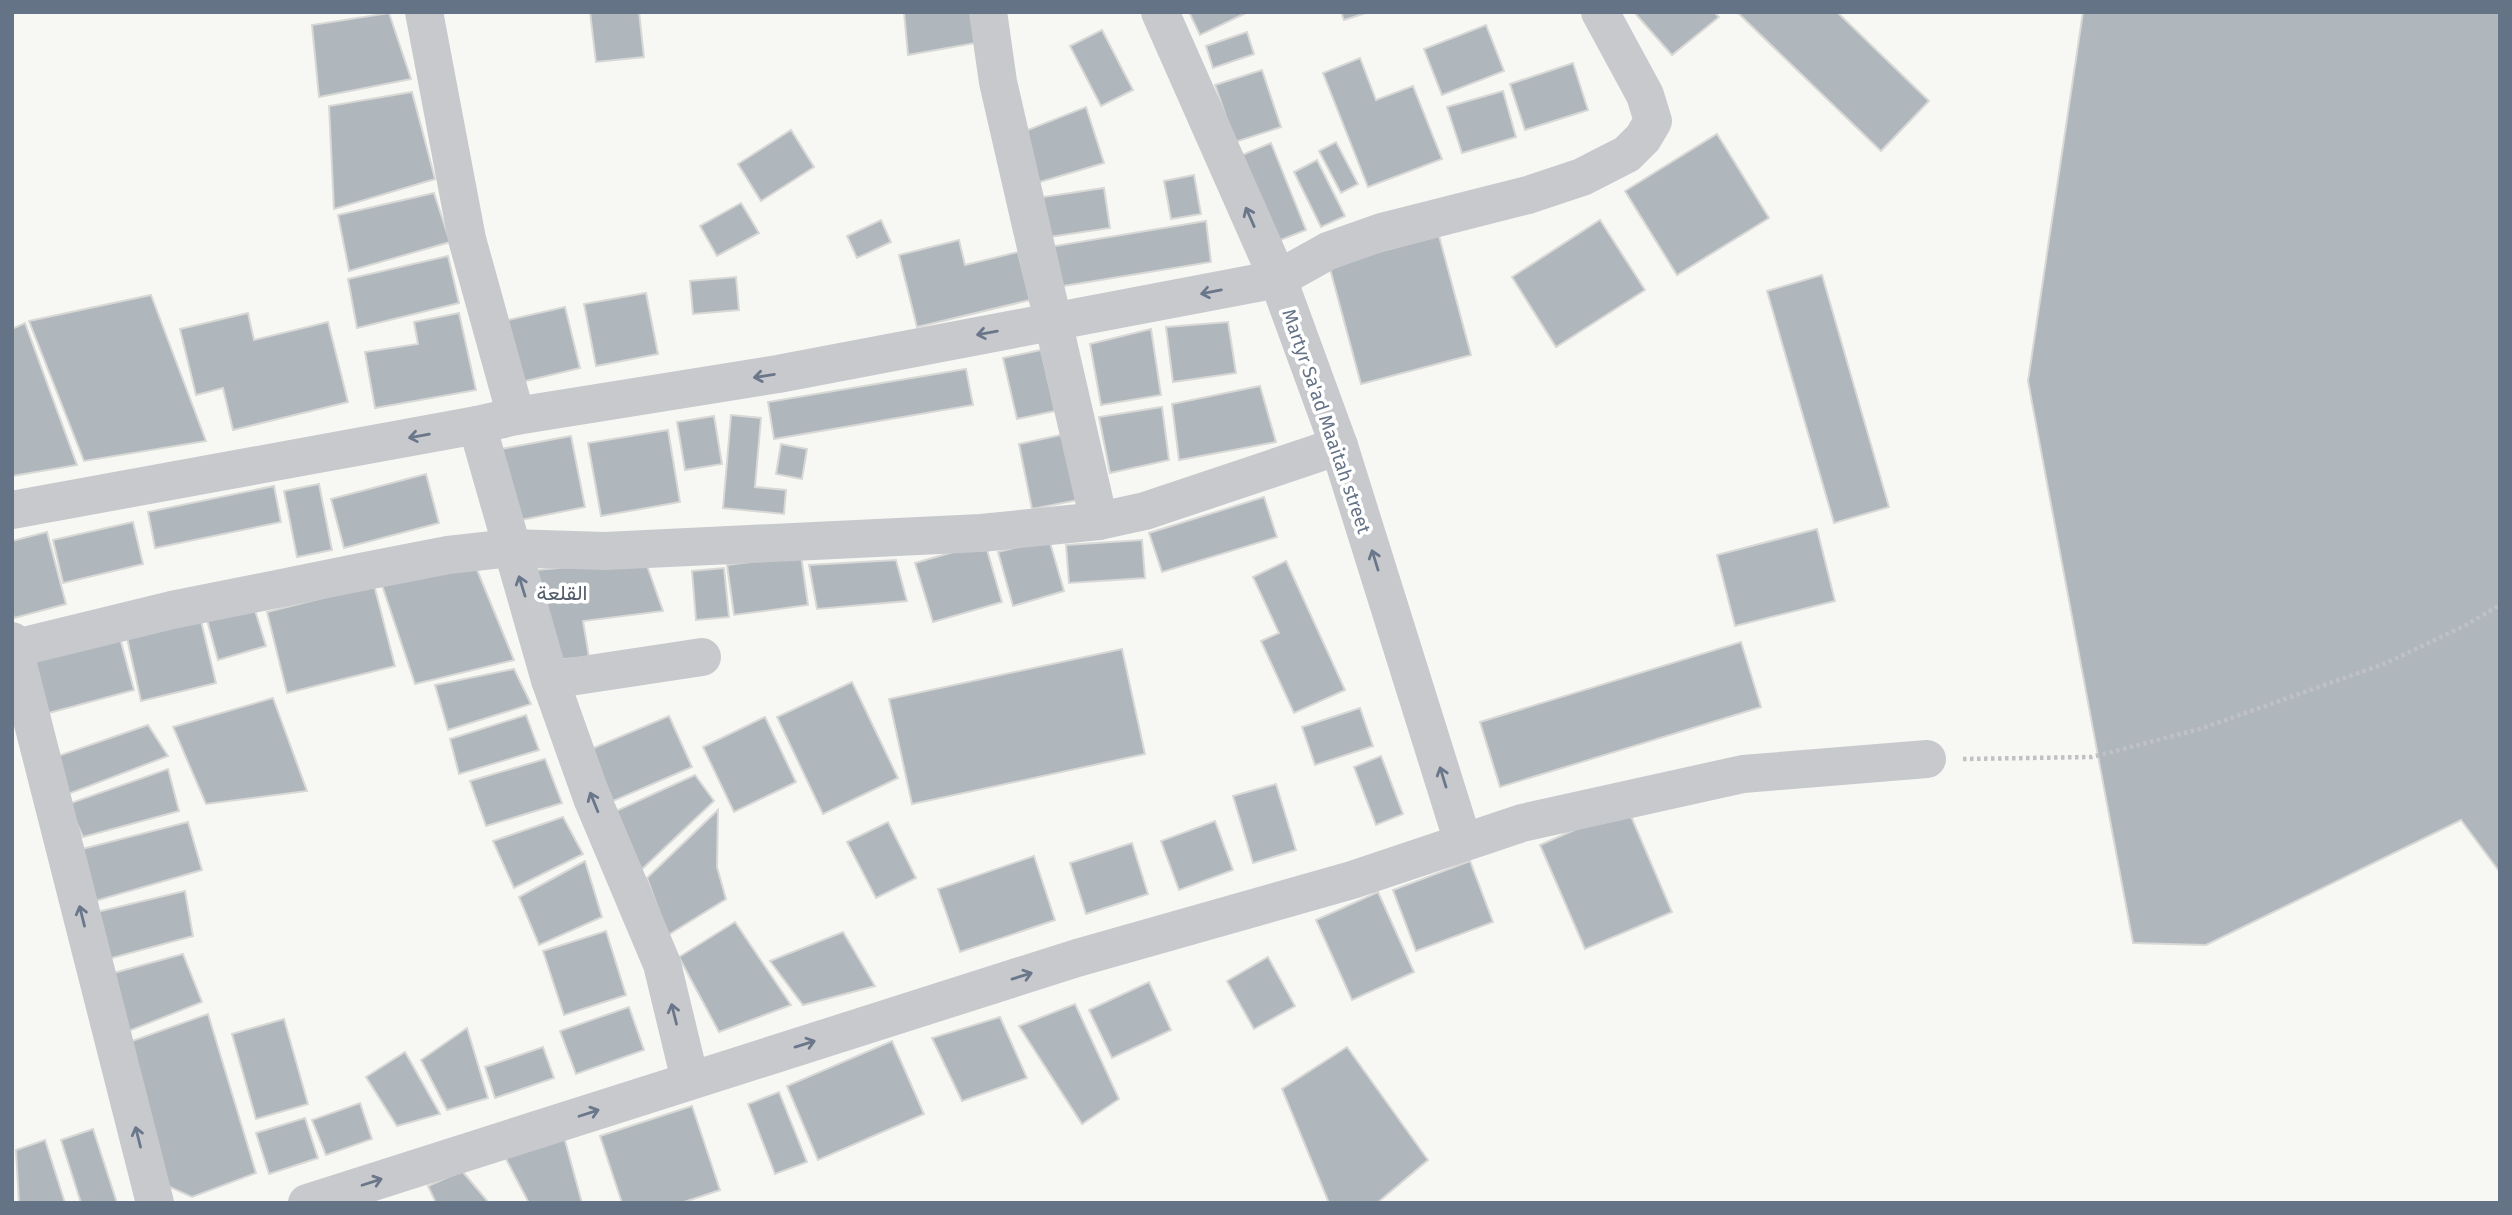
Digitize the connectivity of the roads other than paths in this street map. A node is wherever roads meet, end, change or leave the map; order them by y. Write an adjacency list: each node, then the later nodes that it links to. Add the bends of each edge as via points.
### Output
1 (424, 12): 7 (street, via 467,239)
2 (988, 12): 6 (street, via 998,82)
3 (1160, 12): 5 (street, Martyr Sa'ad Maaitah street, one-way to 3)
4 (1600, 12): 5 (street, via 1645,95 1653,121 1627,154 1582,177 1539,191 1382,232 1328,251)
5 (1278, 279): 6 (street, one-way to 6); 9 (street, Martyr Sa'ad Maaitah street)
6 (1053, 322): 7 (street, one-way to 7, via 778,374); 11 (street)
7 (516, 416): 8 (street)
8 (477, 425): 10 (street, one-way to 10); 12 (street)
9 (1339, 446): 11 (street, via 1145,511); 17 (street, Martyr Sa'ad Maaitah street, one-way to 9)
10 (12, 510)
11 (1099, 521): 12 (street, via 981,533 605,551)
12 (511, 548): 13 (street, via 353,573); 15 (street, one-way to 12)
13 (13, 646): 19 (street, one-way to 13)
14 (702, 657): 15 (street)
15 (550, 680): 18 (street, one-way to 15, via 662,964 592,798)
16 (1927, 759): 17 (street, via 1744,774 1522,823)
17 (1463, 842): 18 (street, one-way to 17, via 1077,958 1352,880)
18 (690, 1080): 20 (street, one-way to 18)
19 (155, 1203)
20 (307, 1203)

